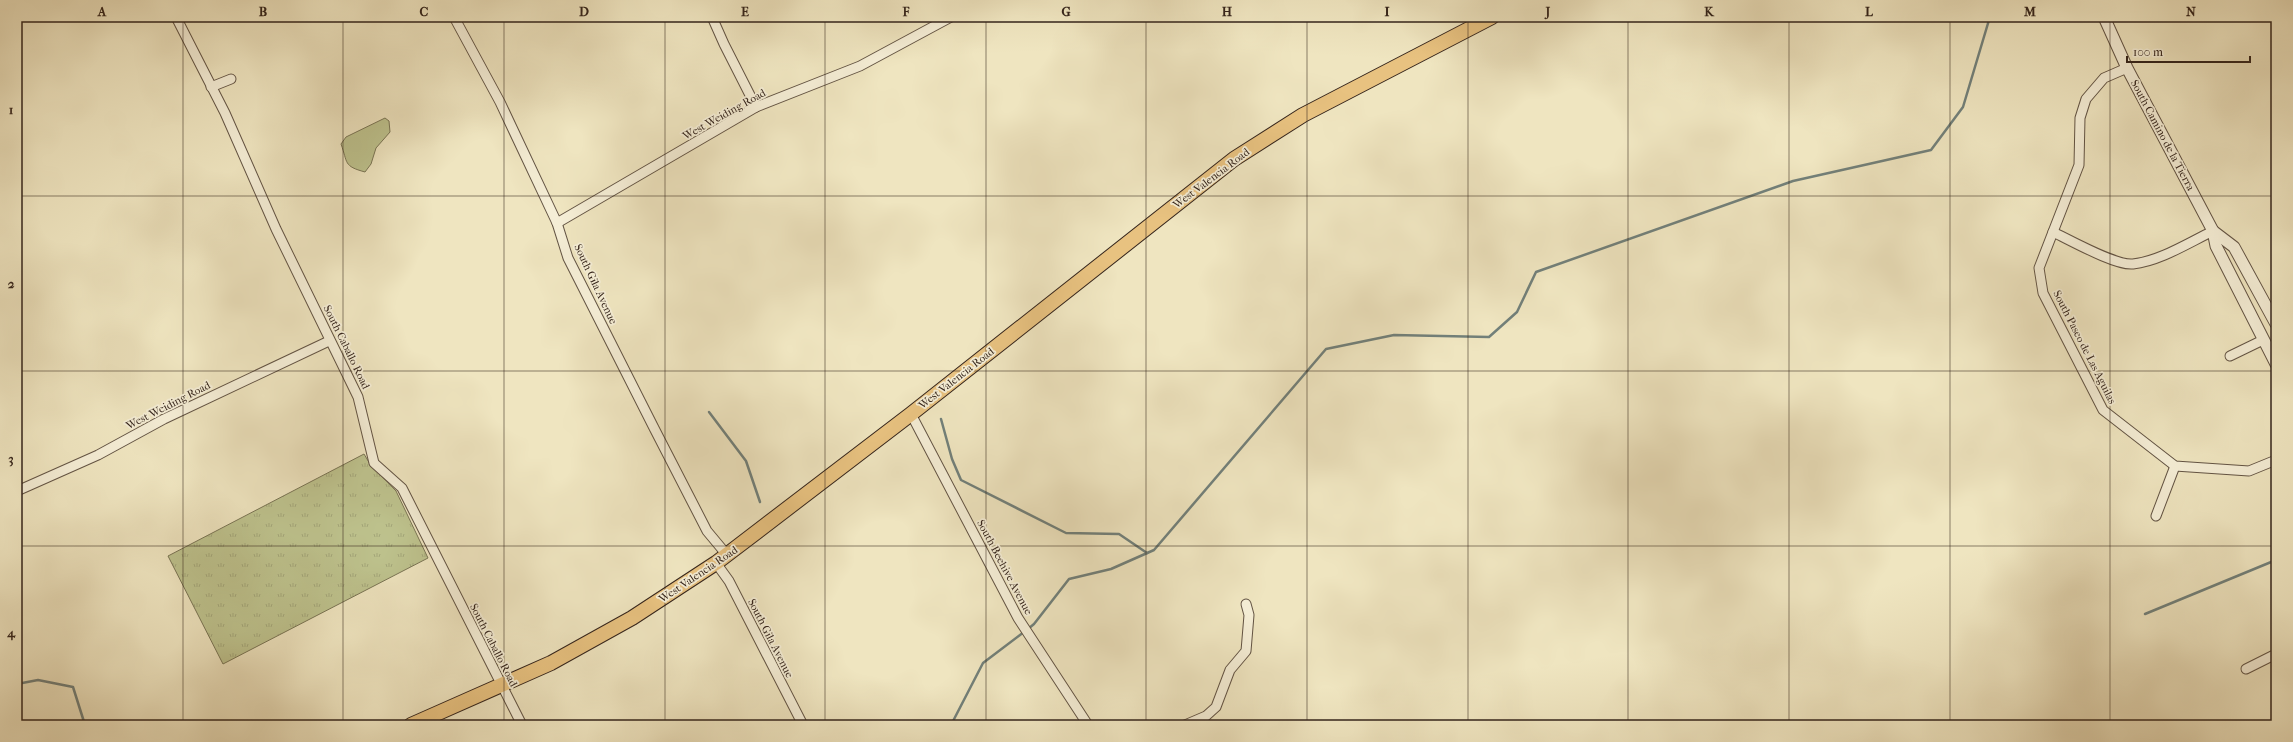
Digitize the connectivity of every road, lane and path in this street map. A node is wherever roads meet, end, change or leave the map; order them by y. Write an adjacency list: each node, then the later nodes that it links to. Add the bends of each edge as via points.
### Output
1 (176, 17): 9 (street, South Caballo Road)
2 (454, 17): 11 (street, South Gila Avenue, via 500,102)
3 (712, 17): 10 (street)
4 (951, 17): 10 (street, West Weiding Road, via 860,66)
5 (1492, 17): 19 (main road, West Valencia Road, via 1303,115 1234,159)
6 (2104, 17): 7 (street, South Camino de la Tierra)
7 (2127, 68): 12 (street, South Camino de la Tierra); 13 (street, South Paseo de Las Aguilas, via 2104,78 2086,99 2080,118 2079,165)
8 (231, 79): 9 (street)
9 (211, 87): 16 (street, South Caballo Road)
10 (756, 107): 11 (street, West Weiding Road)
11 (557, 223): 24 (street, South Gila Avenue, via 568,258)
12 (2213, 231): 13 (street, via 2158,257 2132,264 2113,260); 14 (street, South Camino de la Tierra, via 2234,247); 15 (street, South Camino de la Tierra, via 2216,246)
13 (2053, 232): 21 (street, South Paseo de Las Aguilas, via 2039,268 2043,292 2103,410)
14 (2276, 324)
15 (2263, 340): 17 (street); 18 (street, South Camino de la Tierra)
16 (329, 341): 22 (street, West Weiding Road, via 164,419 98,455); 28 (street, South Caballo Road, via 358,397 374,462 402,488)
17 (2230, 356)
18 (2276, 364)
19 (911, 414): 24 (main road, West Valencia Road); 32 (street, South Beehive Avenue, via 1018,618)
20 (2276, 460): 21 (street, via 2249,471)
21 (2175, 466): 23 (street)
22 (17, 491)
23 (2156, 516)
24 (722, 559): 28 (main road, West Valencia Road, via 596,639); 31 (street, South Gila Avenue, via 728,581)
25 (1246, 604): 33 (street, via 1249,615 1246,651 1230,670 1216,707 1206,716)
26 (2276, 654): 27 (street)
27 (2246, 668)
28 (501, 687): 29 (main road, West Valencia Road); 30 (street, South Caballo Road)
29 (412, 725)
30 (522, 725)
31 (803, 725)
32 (1088, 725)
33 (1185, 725)

